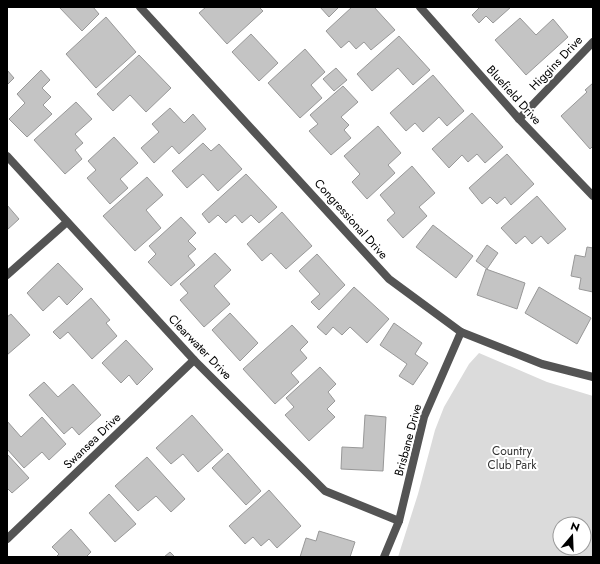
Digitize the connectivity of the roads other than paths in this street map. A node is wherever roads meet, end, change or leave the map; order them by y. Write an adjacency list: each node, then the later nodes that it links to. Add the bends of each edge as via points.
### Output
1 (140, 7): 9 (street, Congressional Drive, via 389,280)
2 (420, 7): 4 (street, Bluefield Drive)
3 (593, 42): 4 (street, Higgins Drive)
4 (519, 119): 6 (street, Bluefield Drive)
5 (7, 156): 7 (street, Clearwater Drive)
6 (593, 196)
7 (66, 222): 8 (street); 10 (street, Clearwater Drive)
8 (7, 276)
9 (461, 332): 11 (street, Congressional Drive, via 542,364); 12 (street, Brisbane Drive, via 424,416)
10 (194, 360): 12 (street, Clearwater Drive, via 325,491); 13 (street, Swansea Drive)
11 (593, 377)
12 (399, 521): 14 (street, Brisbane Drive)
13 (7, 539)
14 (384, 557)

